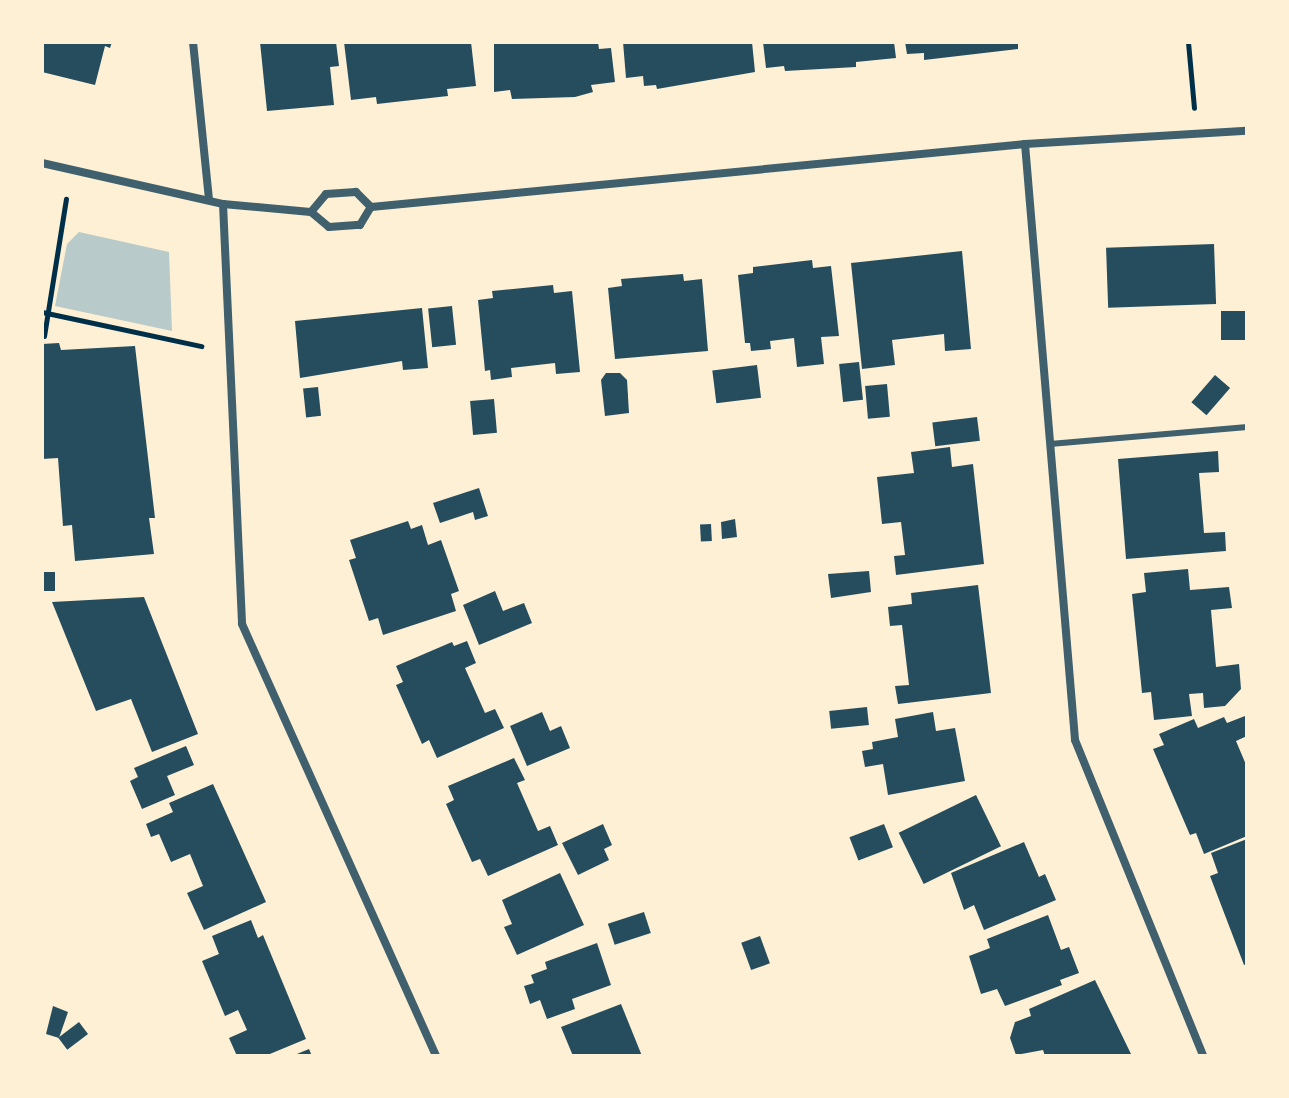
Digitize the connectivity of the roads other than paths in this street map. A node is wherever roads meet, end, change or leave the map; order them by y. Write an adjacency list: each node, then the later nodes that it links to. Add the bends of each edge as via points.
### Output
1 (193, 42): 5 (street)
2 (1247, 131): 3 (street)
3 (1025, 144): 7 (street); 10 (street)
4 (42, 163): 5 (street)
5 (209, 200): 6 (street)
6 (223, 204): 8 (street); 11 (street, via 234,353 242,624)
7 (371, 207): 8 (street, via 356,192 326,194); 8 (street, via 360,225 329,227)
8 (311, 212)
9 (1247, 427): 10 (lane)
10 (1050, 444): 12 (street, via 1075,740)
11 (436, 1056)
12 (1203, 1056)

